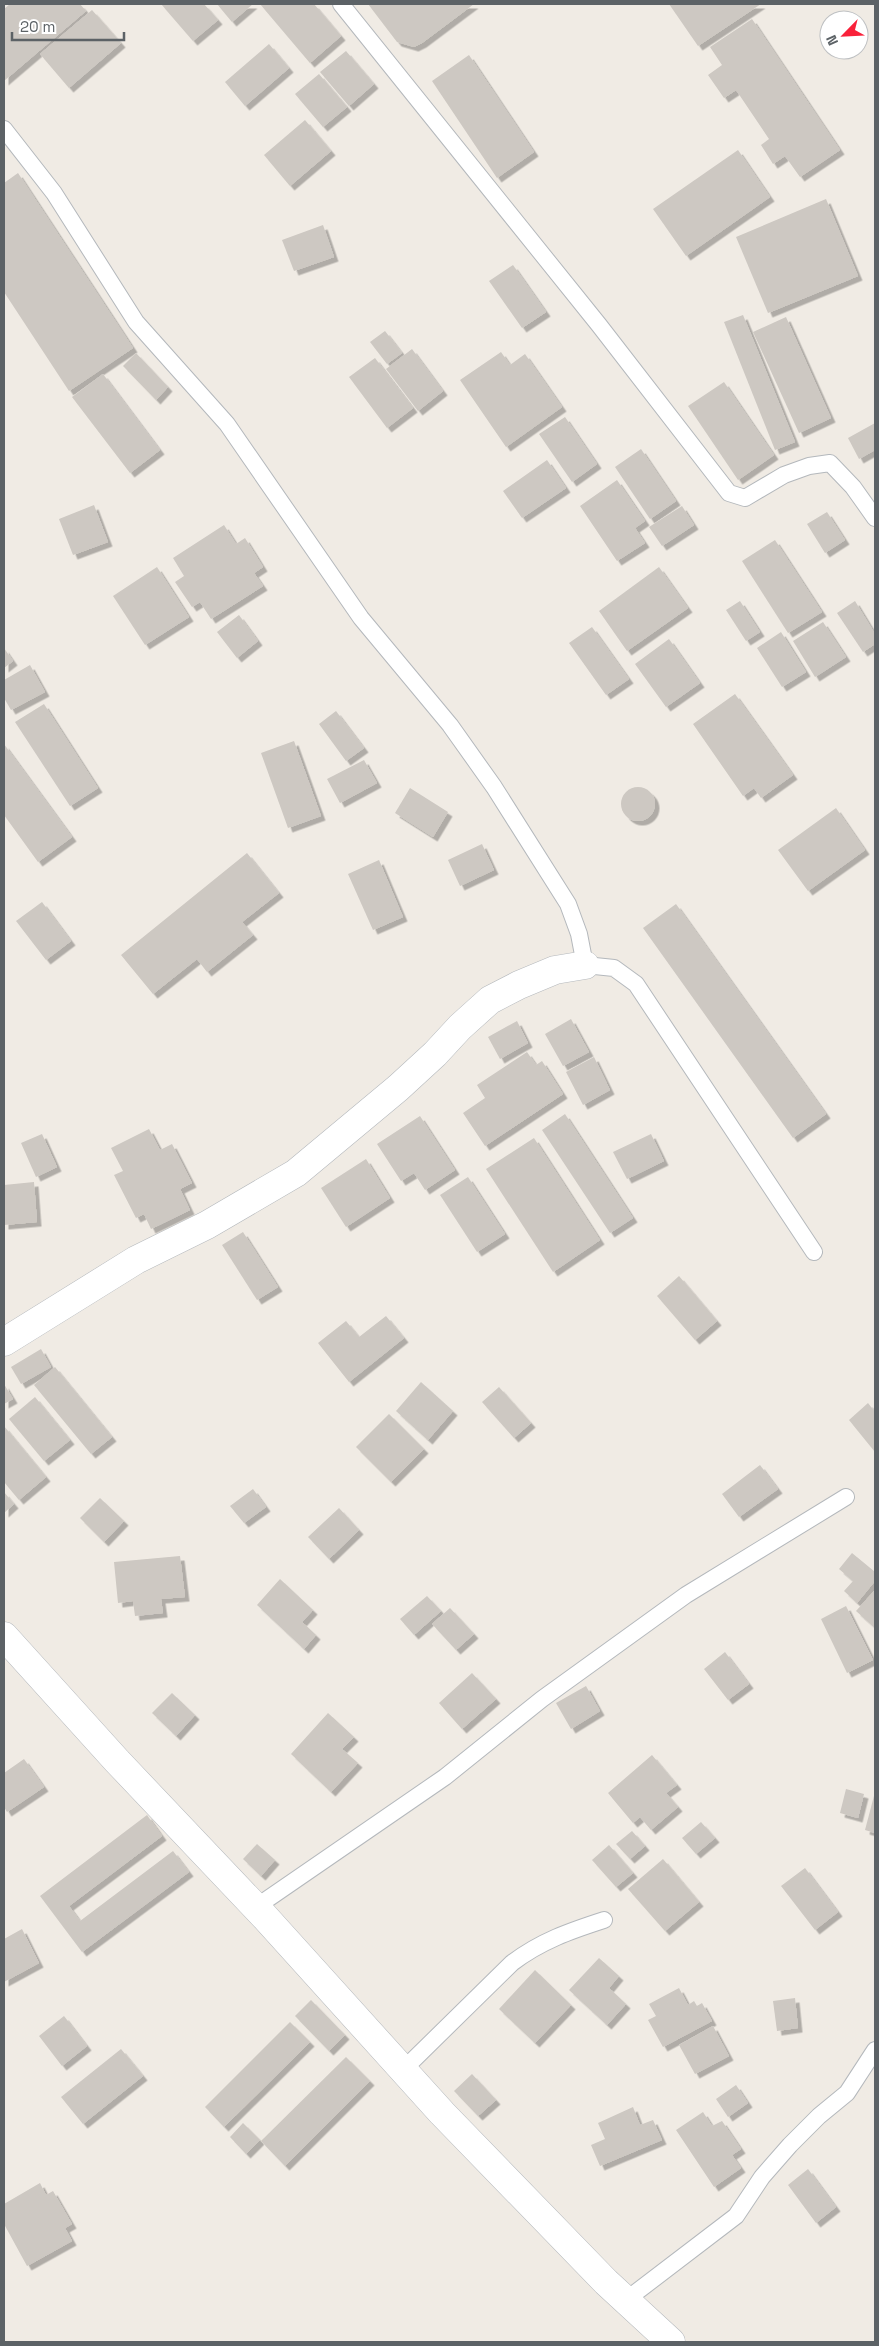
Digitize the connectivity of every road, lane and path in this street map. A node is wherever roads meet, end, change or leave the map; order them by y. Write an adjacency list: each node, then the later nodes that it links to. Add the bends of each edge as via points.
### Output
1 (341, 4): 3 (lane, via 599,325 729,493 745,498 784,475 808,466 830,463 853,486)
2 (4, 129): 4 (lane, via 54,193 136,322 227,424 361,618 450,725 494,787 568,904 579,934)
3 (875, 518)
4 (585, 965): 5 (lane, via 614,968 636,984); 6 (street, via 555,970 490,1000 398,1088 296,1173 206,1225 136,1260)
5 (814, 1252)
6 (4, 1342)
7 (846, 1497): 9 (lane, via 686,1595 542,1699 446,1777)
8 (4, 1636): 9 (street)
9 (256, 1907): 12 (street)
10 (604, 1920): 12 (lane, via 554,1936 532,1947)
11 (875, 2050): 13 (lane, via 847,2093 790,2145 762,2177 736,2216)
12 (403, 2070): 13 (street)
13 (626, 2300): 14 (street)
14 (671, 2342)

